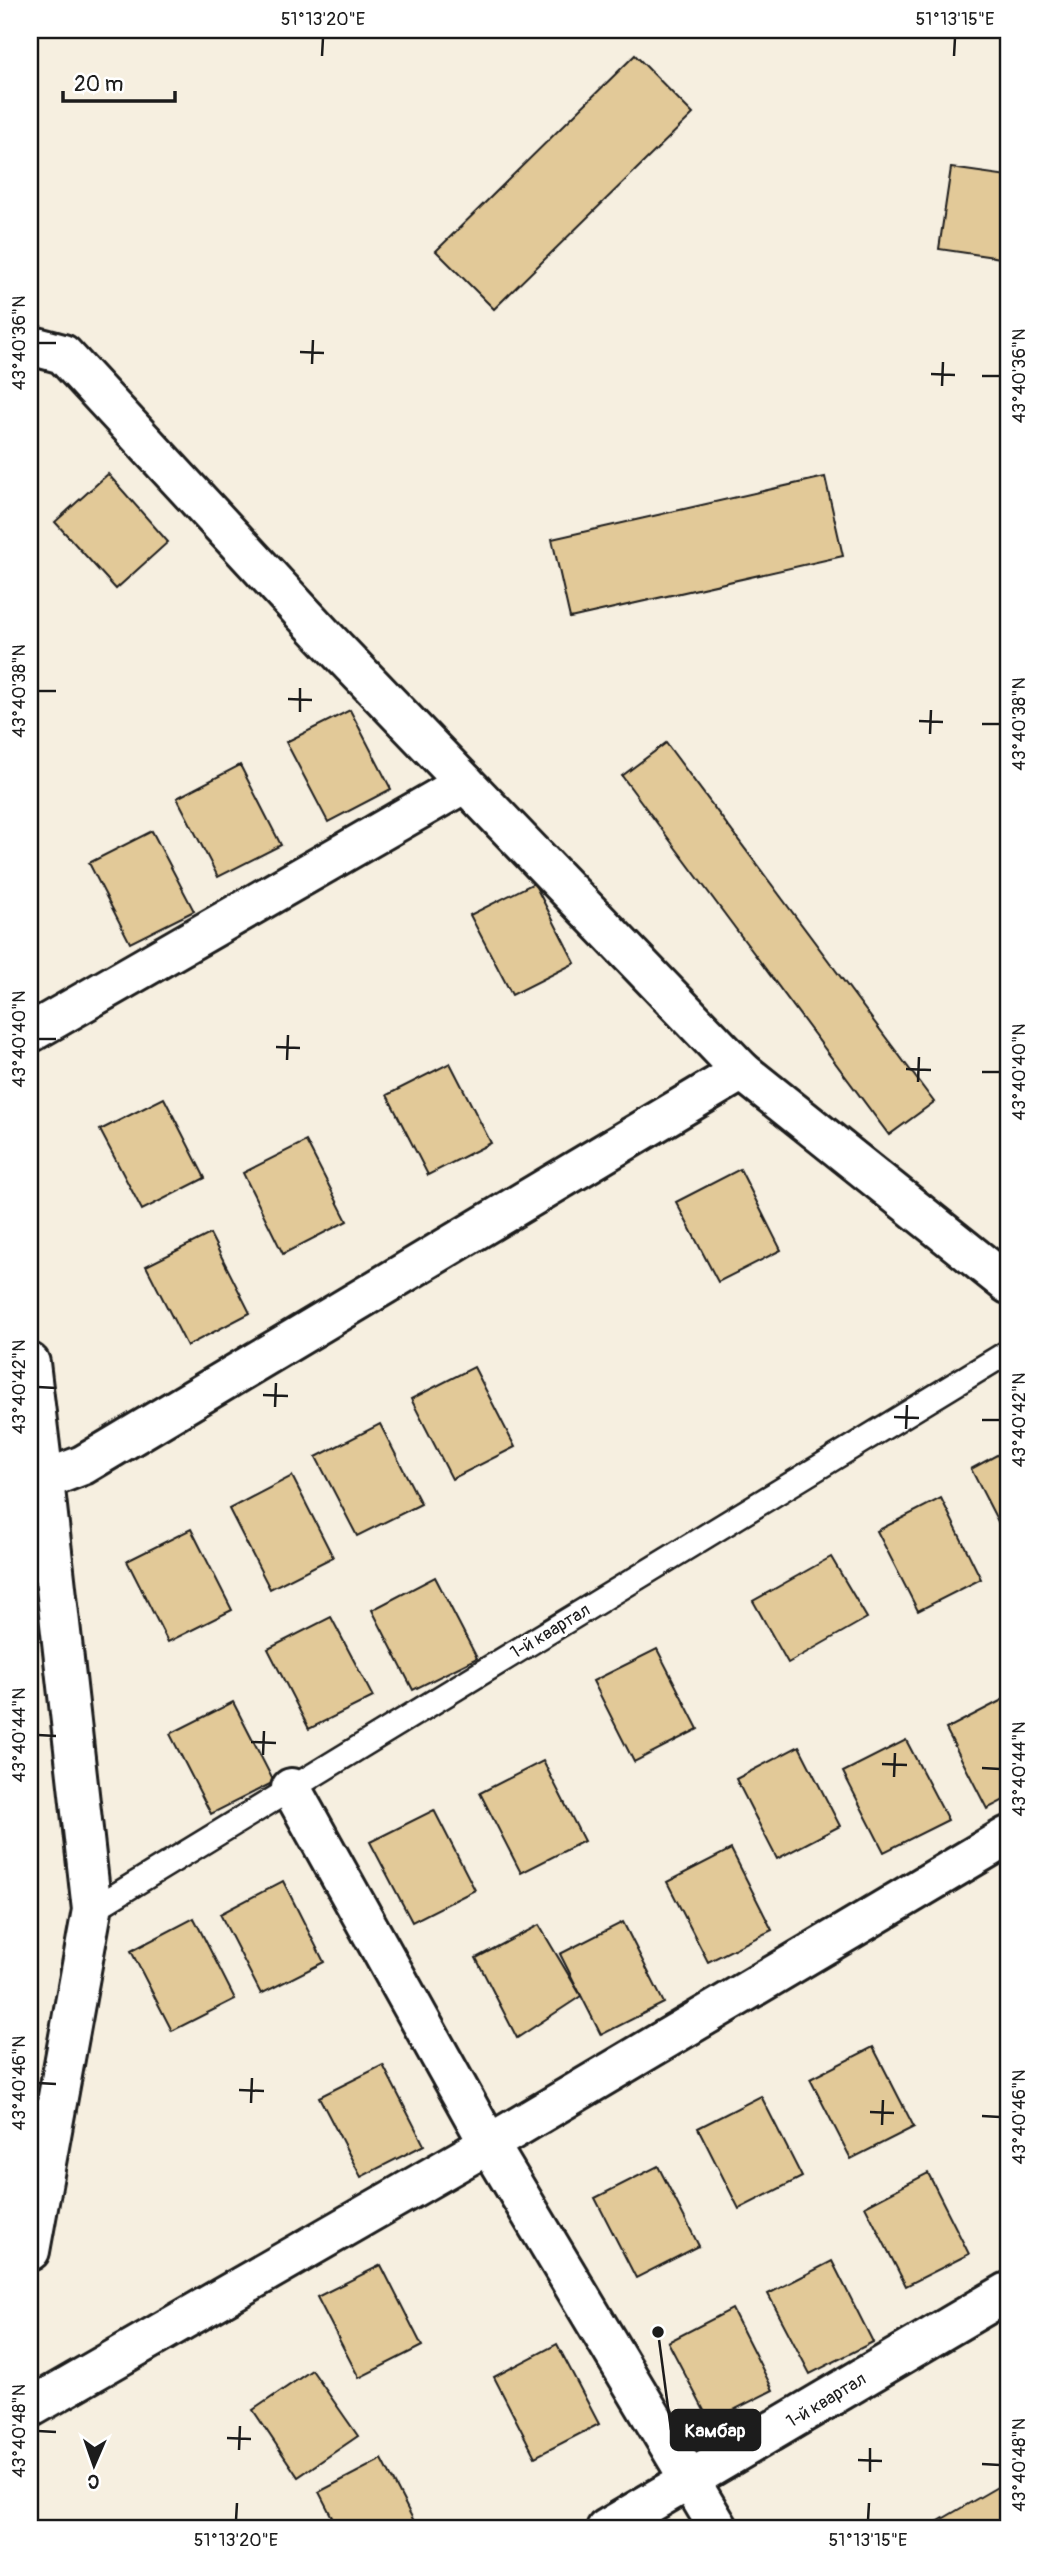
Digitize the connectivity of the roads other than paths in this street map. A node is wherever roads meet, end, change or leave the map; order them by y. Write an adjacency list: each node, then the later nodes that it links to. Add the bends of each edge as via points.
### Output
1 (30, 350): 2 (street, via 37,347 63,354)
2 (465, 783): 3 (street); 4 (street)
3 (30, 1033)
4 (742, 1071): 5 (street); 8 (street, via 83,1465)
5 (1008, 1284)
6 (1008, 1352): 9 (lane, 1-й квартал)
7 (30, 1363): 8 (street)
8 (44, 1480): 11 (street)
9 (291, 1788): 11 (lane, 1-й квартал); 12 (street)
10 (1008, 1836): 12 (street)
11 (92, 1910): 13 (street)
12 (489, 2144): 15 (street); 16 (street)
13 (30, 2251)
14 (1008, 2292): 16 (street, 1-й квартал)
15 (30, 2408)
16 (690, 2481): 17 (street, 1-й квартал); 18 (street)
17 (606, 2529)
18 (719, 2529)

